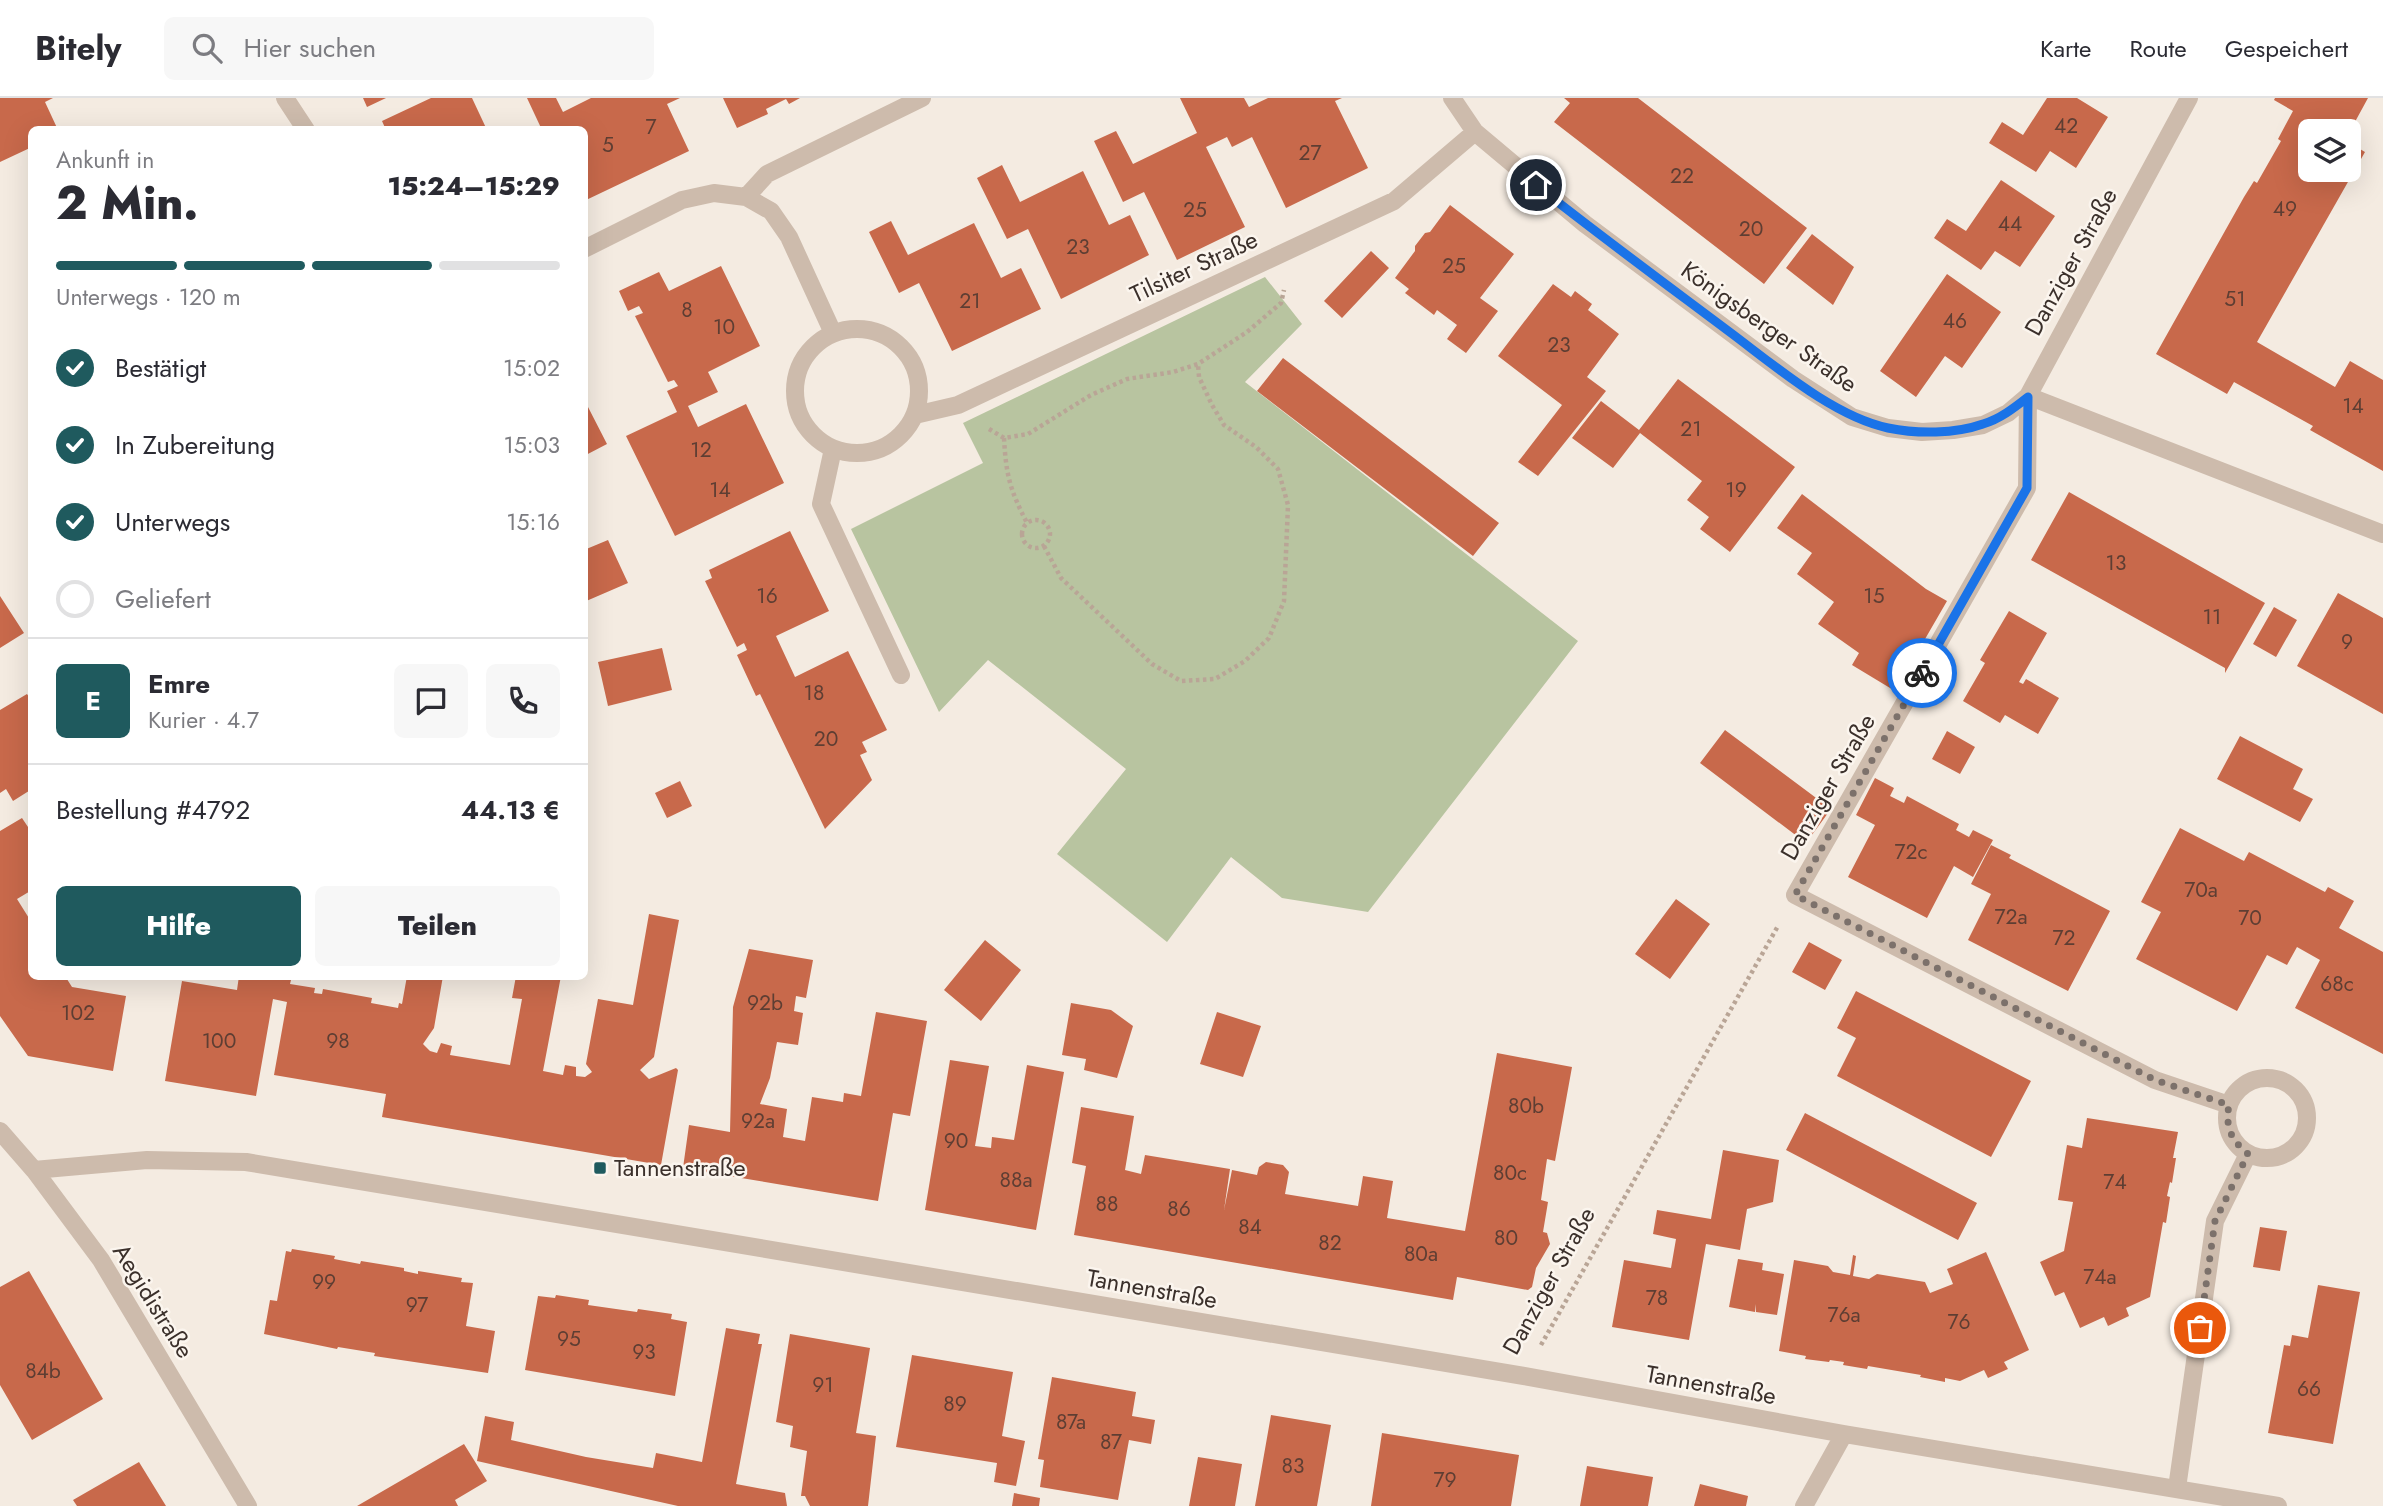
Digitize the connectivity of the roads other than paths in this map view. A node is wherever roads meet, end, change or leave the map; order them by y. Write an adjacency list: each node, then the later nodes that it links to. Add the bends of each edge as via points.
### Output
1 (285, 98): 5 (street)
2 (922, 98): 7 (street, via 767,174)
3 (1452, 98): 6 (street, Königsberger Straße)
4 (2189, 98): 10 (street, Danziger Straße)
5 (303, 126)
6 (1475, 132): 10 (street, Königsberger Straße, via 1585,224 1793,379 1852,417 1888,428 1953,430 1983,425); 11 (street, Tilsiter Straße, via 1394,201 958,405)
7 (746, 197): 8 (street, via 714,193 682,200); 9 (street, via 771,211 789,237)
8 (588, 247)
9 (833, 332): 11 (street, via 857,328 881,332 901,346 915,367 920,391); 12 (street, via 813,347 799,367 794,391 799,415 813,436)
10 (2028, 397): 13 (street); 15 (street, Danziger Straße, via 2027,488 1795,895 2155,1080)
11 (915, 415): 12 (street, via 902,435 882,449 858,454)
12 (833, 449): 14 (street, via 821,504)
13 (2383, 534)
14 (901, 675)
15 (2229, 1105): 17 (street, via 2229,1133); 17 (street, via 2237,1091 2267,1077 2283,1080 2305,1104 2308,1120 2294,1149 2263,1159)
16 (0, 1131): 18 (street, Aegidistraße)
17 (2248, 1154): 20 (street, via 2215,1221)
18 (34, 1170): 19 (street, Tannenstraße, via 147,1160 246,1162); 21 (street, Aegidistraße, via 101,1260)
19 (1844, 1434): 20 (street, Tannenstraße); 22 (street)
20 (2177, 1488): 23 (street, Tannenstraße)
21 (248, 1506)
22 (1804, 1506)
23 (2278, 1506)

